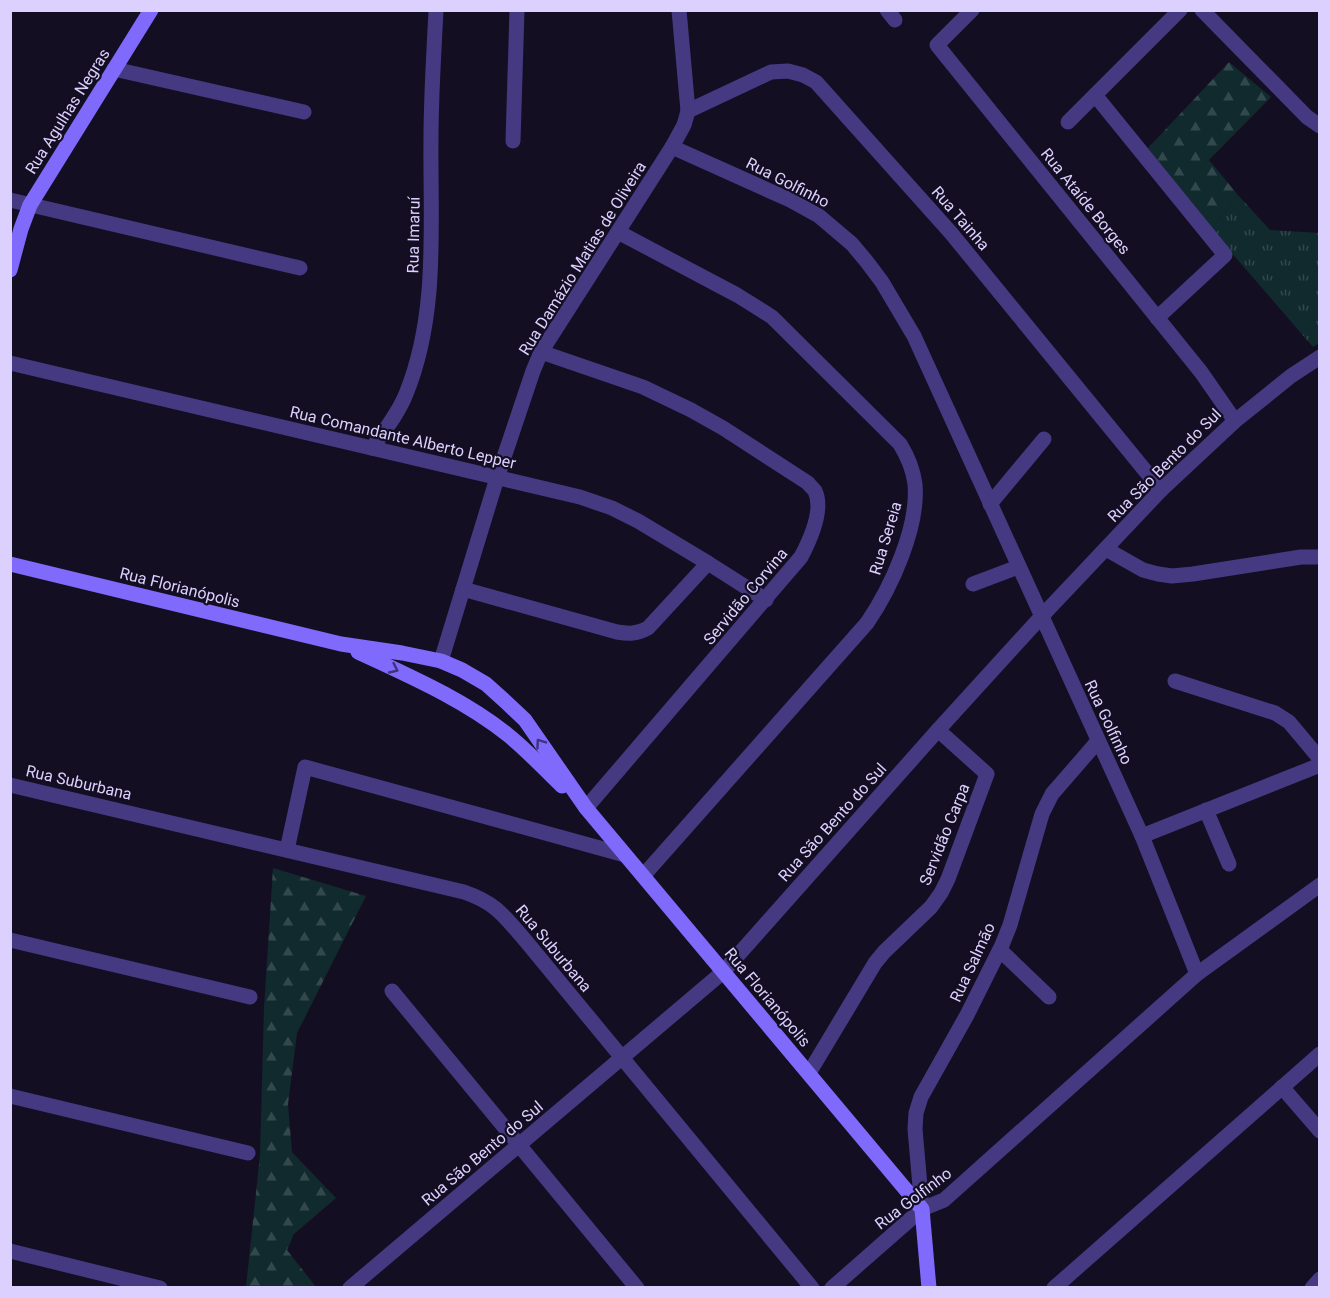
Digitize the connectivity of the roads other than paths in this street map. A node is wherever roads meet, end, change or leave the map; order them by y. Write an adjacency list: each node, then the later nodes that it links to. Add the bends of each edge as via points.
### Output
1 (151, 10): 8 (street, Rua Agulhas Negras)
2 (436, 10): 27 (street, Rua Imaruí, via 427,309 405,398)
3 (517, 10): 14 (street)
4 (679, 10): 10 (street, Rua Damázio Matias de Oliveira)
5 (972, 10): 21 (street, Rua Ataíde Borges, via 937,45)
6 (1180, 10): 9 (street)
7 (1202, 10): 13 (street, via 1282,93)
8 (114, 69): 11 (street); 17 (street, Rua Agulhas Negras)
9 (1095, 95): 12 (street); 21 (street, via 1225,255)
10 (688, 111): 15 (street, Rua Damázio Matias de Oliveira); 29 (street, Rua Tainha, via 771,72 788,71 816,82 964,249)
11 (304, 112)
12 (1068, 122)
13 (1320, 126)
14 (513, 141)
15 (672, 147): 18 (street, Rua Damázio Matias de Oliveira); 30 (street, Rua Golfinho, via 790,200 819,216 852,244 882,282 914,336)
16 (10, 200): 17 (street)
17 (30, 204): 19 (street); 20 (street, Rua Agulhas Negras)
18 (618, 231): 22 (street, Rua Damázio Matias de Oliveira); 54 (street, Rua Sereia, via 772,317 900,444 913,472 915,491 913,515 895,573 867,623)
19 (300, 268)
20 (10, 270)
21 (1157, 318): 25 (street, Rua Ataíde Borges)
22 (541, 352): 28 (street, Rua Damázio Matias de Oliveira); 38 (street, Servidão Corvina, via 673,401 808,483 817,502 811,538 801,557)
23 (1320, 357): 25 (street, Rua São Bento do Sul)
24 (10, 363): 27 (street, Rua Comandante Alberto Lepper)
25 (1235, 421): 29 (street, Rua São Bento do Sul)
26 (1044, 439): 30 (street)
27 (372, 448): 28 (street, Rua Comandante Alberto Lepper)
28 (497, 478): 33 (street, Rua Comandante Alberto Lepper, via 612,508); 37 (street, Rua Damázio Matias de Oliveira)
29 (1161, 490): 31 (street, Rua São Bento do Sul)
30 (990, 504): 35 (street, Rua Golfinho)
31 (1106, 549): 32 (street, via 1143,570 1172,576); 39 (street, Rua São Bento do Sul)
32 (1320, 557)
33 (708, 563): 37 (street, via 648,628 638,633 617,632); 38 (street, Rua Comandante Alberto Lepper)
34 (10, 564): 40 (street, Rua Florianópolis)
35 (1018, 567): 36 (street); 39 (street, Rua Golfinho)
36 (973, 584)
37 (463, 589): 41 (street, Rua Damázio Matias de Oliveira)
38 (766, 600): 48 (street, Servidão Corvina)
39 (1041, 617): 43 (street, Rua São Bento do Sul); 44 (street, Rua Golfinho)
40 (341, 644): 41 (street, Rua Florianópolis); 48 (street, Rua Florianópolis, one-way to 48, via 413,677 488,720)
41 (441, 661): 48 (street, Rua Florianópolis, one-way to 41, via 525,720 486,684)
42 (1175, 681): 45 (street, via 1275,713 1289,722)
43 (938, 730): 58 (street, Rua São Bento do Sul); 65 (street, Servidão Carpa, via 987,774 948,879 931,907 875,963)
44 (1098, 741): 50 (street, Rua Golfinho); 57 (street, Rua Salmão, via 1052,794 1042,813)
45 (1320, 759)
46 (1320, 765): 49 (street)
47 (10, 785): 51 (street, Rua Suburbana)
48 (586, 808): 52 (street, Rua Florianópolis)
49 (1206, 810): 50 (street); 53 (street)
50 (1142, 836): 59 (street, Rua Golfinho)
51 (287, 850): 52 (street, via 305,767); 64 (street, Rua Suburbana, via 464,892 493,905)
52 (625, 855): 54 (street, Rua Florianópolis)
53 (1229, 864)
54 (643, 876): 58 (street, Rua Florianópolis)
55 (1320, 885): 59 (street)
56 (10, 940): 61 (street)
57 (1000, 950): 62 (street); 71 (street, Rua Salmão, via 916,1113)
58 (723, 972): 64 (street, Rua São Bento do Sul); 65 (street, Rua Florianópolis)
59 (1197, 974): 71 (street, Rua Golfinho, via 944,1200)
60 (392, 992): 69 (street)
61 (250, 997)
62 (1049, 997)
63 (1320, 1054): 66 (street)
64 (622, 1058): 69 (street, Rua São Bento do Sul); 77 (street, Rua Suburbana)
65 (808, 1073): 71 (street, Rua Florianópolis)
66 (1282, 1087): 68 (street); 80 (street)
67 (10, 1096): 70 (street)
68 (1320, 1131)
69 (518, 1145): 75 (street, Rua São Bento do Sul); 76 (street)
70 (248, 1153)
71 (922, 1209): 78 (street, Rua Golfinho); 79 (street)
72 (10, 1251): 74 (street)
73 (1320, 1279): 81 (street)
74 (160, 1287)
75 (350, 1287)
76 (637, 1287)
77 (812, 1287)
78 (832, 1287)
79 (929, 1287)
80 (1054, 1287)
81 (1312, 1287)

